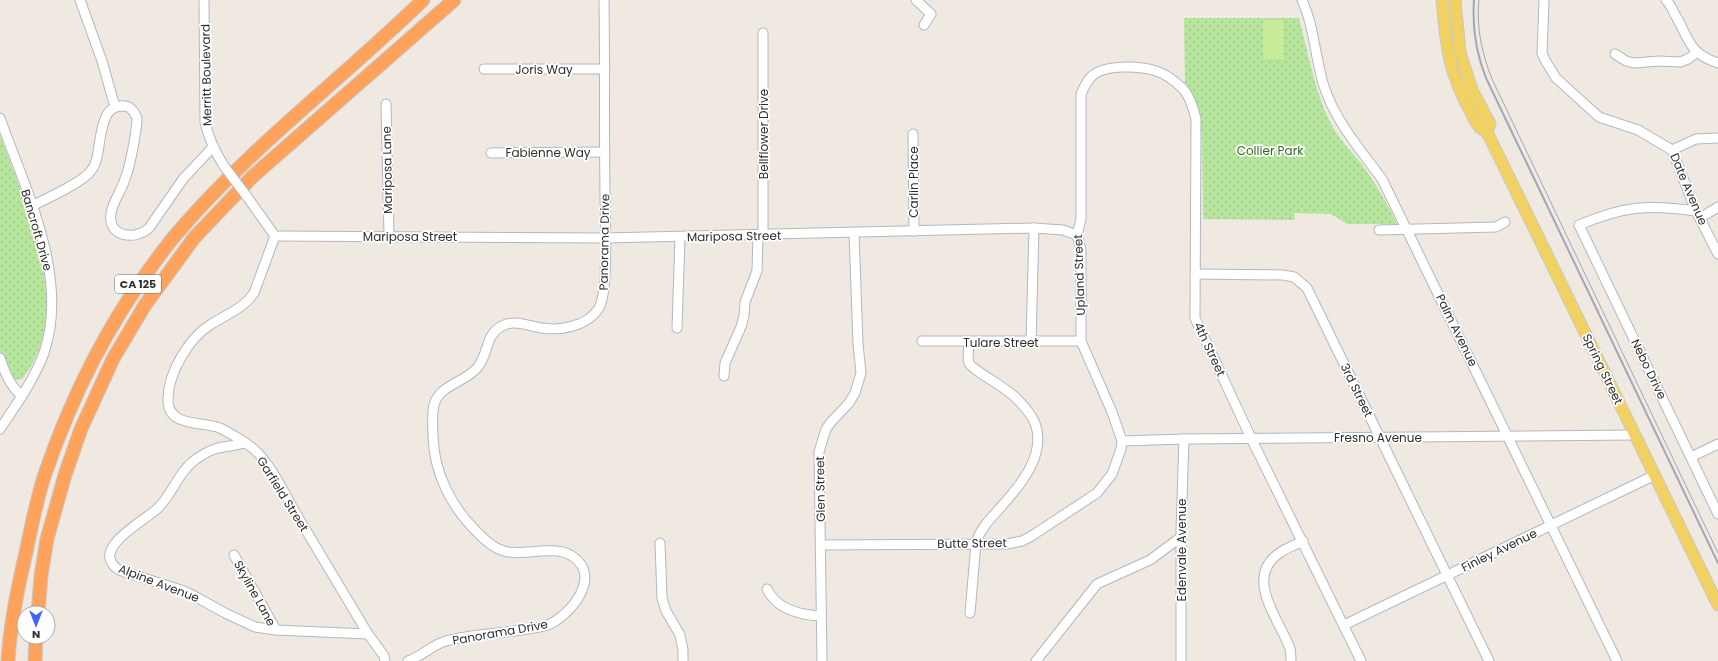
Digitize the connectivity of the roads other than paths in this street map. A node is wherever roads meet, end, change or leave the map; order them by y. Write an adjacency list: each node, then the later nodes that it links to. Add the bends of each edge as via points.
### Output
1 (80, 0): 21 (street)
2 (204, 0): 26 (street, Merritt Boulevard, via 205,122)
3 (423, 0): 85 (highway, CA 125, via 387,36 239,167 178,232 136,287 97,351 44,475 19,584)
4 (454, 0): 76 (highway, CA 125, via 252,177 194,238 145,305 113,359 81,429 47,539)
5 (604, 0): 17 (street, Panorama Drive)
6 (916, 0): 12 (street, via 931,14)
7 (1302, 0): 35 (street, Palm Avenue, via 1329,99 1342,125 1382,179)
8 (1442, 0): 23 (main road, Spring Street, via 1446,45 1452,72 1479,129)
9 (1455, 0): 23 (main road, Spring Street, via 1460,52 1472,90 1490,124)
10 (1544, 0): 27 (street, Date Avenue, via 1542,53 1556,78 1599,117 1638,130)
11 (1666, 0): 14 (street, via 1679,20 1690,45)
12 (924, 26)
13 (762, 33): 39 (street, Bellflower Drive)
14 (1697, 52): 15 (street, via 1680,62 1634,63); 16 (street, via 1705,59)
15 (1614, 54)
16 (1718, 62)
17 (605, 68): 19 (street, Joris Way); 28 (street, Panorama Drive)
18 (1109, 68): 40 (street, Upland Street, via 1093,75 1084,85 1081,94 1081,219); 46 (street, 4th Street, via 1156,71 1182,89 1191,102 1196,119)
19 (484, 69)
20 (386, 104): 42 (street, Mariposa Lane)
21 (115, 107): 26 (street, via 129,107 137,118 126,178 111,212 113,225 123,234 135,236 149,228 182,179); 30 (street, via 105,118 96,162 88,174)
22 (0, 118): 30 (street, Bancroft Drive)
23 (1488, 132): 56 (main road, Spring Street)
24 (913, 134): 37 (street, Carlin Place)
25 (1718, 138): 27 (street, via 1696,139)
26 (212, 148): 41 (street, bridge)
27 (1672, 150): 32 (street, Date Avenue)
28 (605, 152): 29 (street, Fabienne Way); 44 (street, Panorama Drive)
29 (491, 153)
30 (32, 206): 54 (street, Bancroft Drive, via 50,274 52,301 50,328 44,352)
31 (1718, 208): 32 (street)
32 (1698, 214): 45 (street, Date Avenue); 64 (street, Nebo Drive, via 1650,206 1624,209 1579,225)
33 (1505, 222): 35 (street, via 1496,227)
34 (1034, 228): 37 (street, Mariposa Street); 40 (street, Mariposa Street, via 1063,230); 51 (street)
35 (1407, 229): 36 (street); 57 (street, Palm Avenue)
36 (1379, 230)
37 (914, 231): 38 (street, Mariposa Street)
38 (854, 233): 39 (street, Mariposa Street); 72 (street, Glen Street, via 861,373 849,403 826,430 819,452)
39 (761, 235): 43 (street, Mariposa Street); 53 (street, Bellflower Drive, via 757,271 745,302 741,327 725,363)
40 (1076, 235): 49 (street, Upland Street, via 1081,250)
41 (275, 236): 42 (street, Mariposa Street); 62 (street, Garfield Street, via 254,293 243,305 198,335 176,367 168,400 170,410 178,419 219,428)
42 (389, 236): 44 (street, Mariposa Street)
43 (680, 237): 44 (street, Mariposa Street); 47 (street)
44 (605, 238): 84 (street, Panorama Drive, via 604,295 594,314 583,322 563,328 548,329 514,323 498,328 491,333 477,368 437,398 432,420 435,453 441,477 455,505 470,524 488,543 500,550 561,552 574,557 584,573 584,587 575,604 548,625 448,641 431,648)
45 (1718, 254)
46 (1195, 274): 58 (street, 3rd Street, via 1283,275 1294,277 1307,288); 59 (street, 4th Street, via 1195,318)
47 (677, 328)
48 (922, 341): 50 (street, Tulare Street)
49 (1081, 341): 51 (street, Tulare Street); 61 (street, Upland Street)
50 (969, 342): 51 (street, Tulare Street); 71 (street, via 968,360 971,366 1015,397 1032,418 1037,428 1038,441 1025,476 979,533)
51 (1031, 342)
52 (0, 358): 54 (street, via 10,384)
53 (724, 376)
54 (22, 396): 55 (street, Bancroft Drive)
55 (0, 429)
56 (1635, 435): 57 (street, Fresno Avenue); 65 (main road, Spring Street)
57 (1509, 436): 58 (street, Fresno Avenue); 67 (street, Palm Avenue)
58 (1380, 437): 59 (street, Fresno Avenue); 74 (street, 3rd Street)
59 (1252, 438): 60 (street, Fresno Avenue); 69 (street, 4th Street)
60 (1184, 439): 61 (street, Fresno Avenue); 68 (street, Edenvale Avenue)
61 (1122, 441): 71 (street, Butte Street, via 1119,458 1112,474 1091,498 1022,540 1007,544)
62 (244, 443): 81 (street, Alpine Avenue, via 214,449 188,466 159,508 122,535 113,545 110,559 119,570 184,591 225,614 255,626); 82 (street, Garfield Street, via 258,452 263,459)
63 (1718, 444): 64 (street)
64 (1691, 457): 66 (street, Nebo Drive)
65 (1655, 475): 67 (street, Finley Avenue); 77 (main road, Spring Street)
66 (1718, 514)
67 (1551, 525): 74 (street, Finley Avenue); 96 (street, Palm Avenue)
68 (1180, 537): 91 (street, via 1150,560 1097,584); 92 (street, Edenvale Avenue)
69 (1303, 541): 80 (street, 4th Street); 93 (street, via 1273,559 1265,572 1263,584 1265,595 1290,648)
70 (660, 542): 89 (street, via 662,598 666,611 680,635)
71 (976, 543): 72 (street, Butte Street); 78 (street)
72 (820, 545): 79 (street, Glen Street)
73 (234, 555): 81 (street, Skyline Lane)
74 (1446, 575): 80 (street, Finley Avenue); 95 (street, 3rd Street)
75 (767, 589): 79 (street, via 771,597 791,612)
76 (39, 605)
77 (1718, 605)
78 (970, 613)
79 (821, 616): 90 (street, Glen Street)
80 (1344, 625): 94 (street, 4th Street)
81 (276, 630): 82 (street, Alpine Avenue)
82 (368, 634): 87 (street, Garfield Street)
83 (36, 645): 86 (highway)
84 (421, 659): 88 (street)
85 (8, 661)
86 (35, 661)
87 (385, 661)
88 (408, 661)
89 (683, 661)
90 (822, 661)
91 (1036, 661)
92 (1181, 661)
93 (1291, 661)
94 (1361, 661)
95 (1489, 661)
96 (1617, 661)

